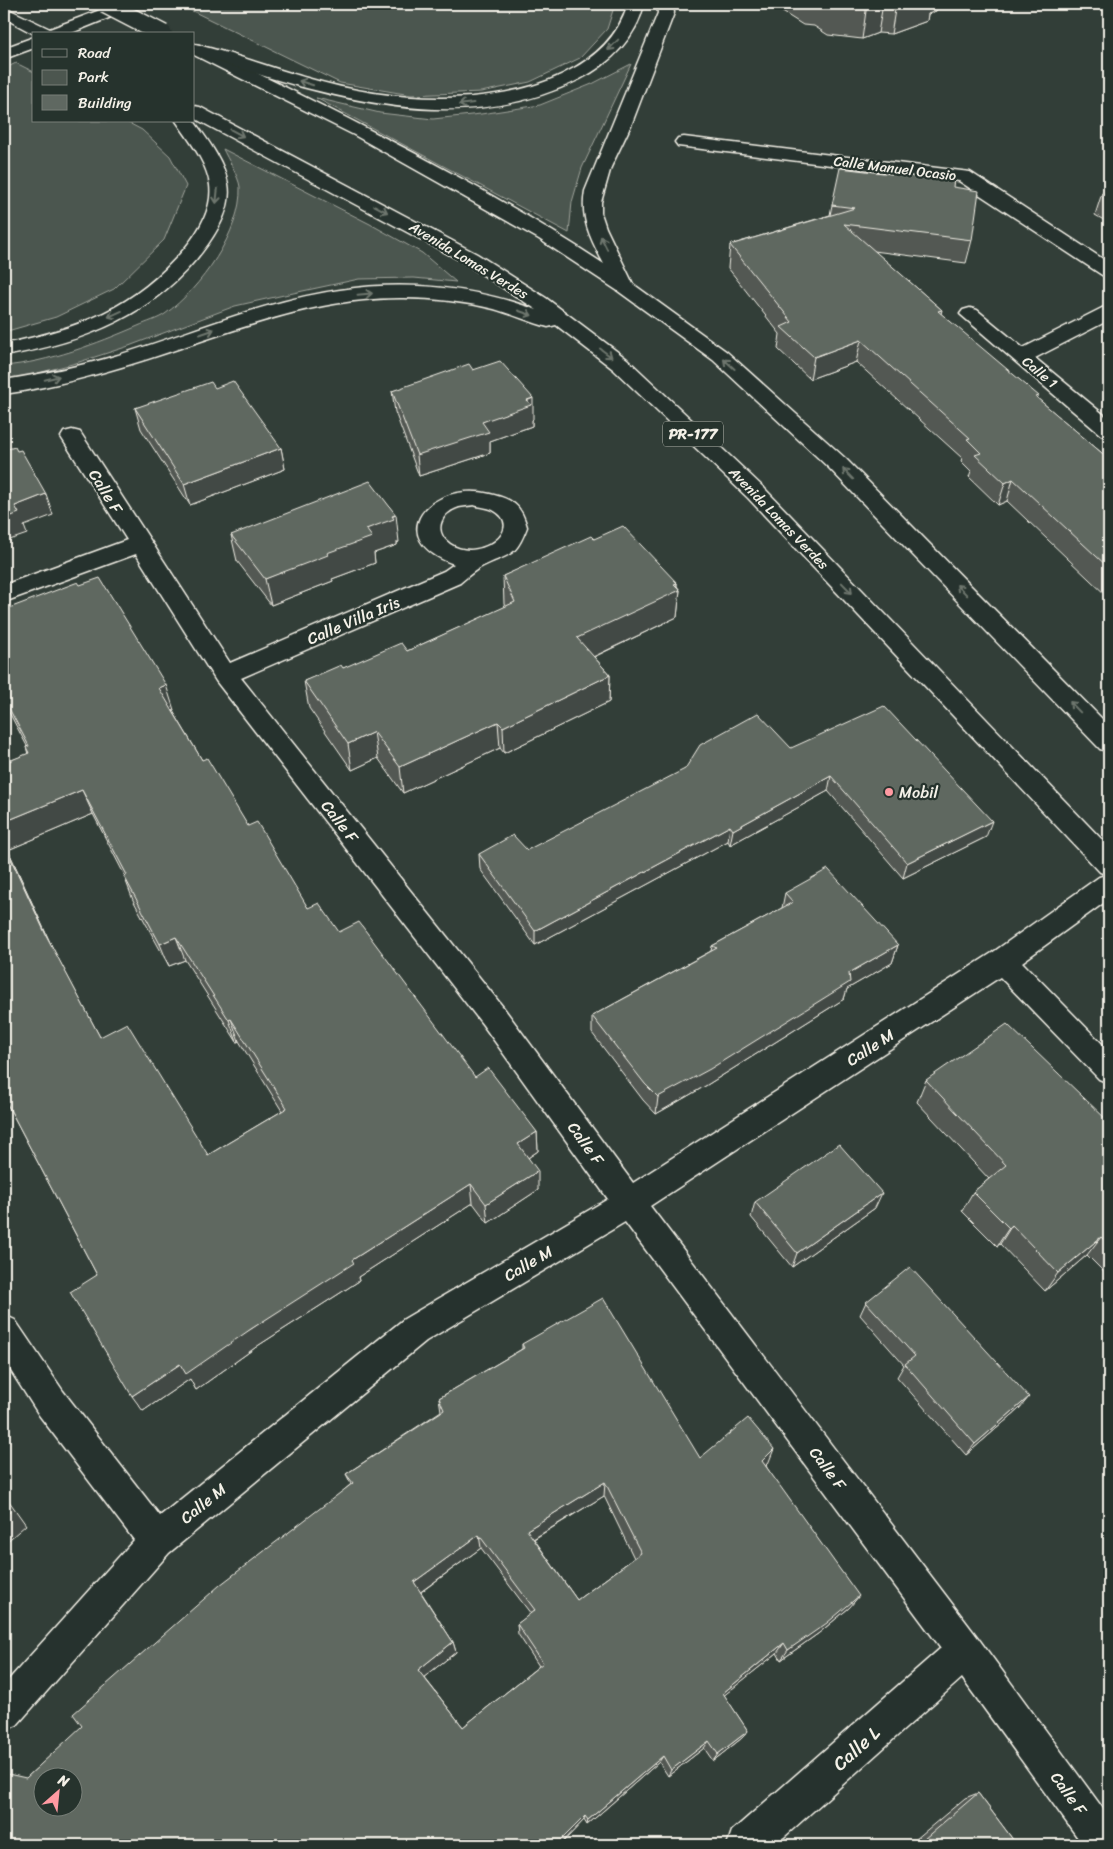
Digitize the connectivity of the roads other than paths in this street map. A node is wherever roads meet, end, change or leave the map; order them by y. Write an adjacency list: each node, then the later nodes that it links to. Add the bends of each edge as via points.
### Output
1 (17, 4): 6 (main road)
2 (105, 4): 9 (main road, bridge)
3 (130, 4): 8 (main road)
4 (636, 4): 11 (main road, one-way to 11, via 626,32 583,71 532,92 460,105 411,104 354,96)
5 (665, 4): 18 (main road, one-way to 5, via 592,213 596,185 666,13)
6 (4, 11): 7 (main road)
7 (42, 32)
8 (58, 32)
9 (159, 32)
10 (32, 43): 13 (main road)
11 (195, 49)
12 (195, 49): 18 (main road, via 360,131 475,194 546,235)
13 (4, 54)
14 (195, 111): 21 (main road, Avenida Lomas Verdes / PR-177, one-way to 21, via 470,258)
15 (186, 122): 22 (main road, one-way to 22, via 214,170 219,186 209,227 201,242 162,283 122,311 64,336)
16 (684, 142): 17 (main road, Calle Manuel Ocasio, via 964,176)
17 (1109, 271)
18 (625, 287): 31 (main road, one-way to 18, via 837,463 720,356)
19 (1109, 312): 23 (main road)
20 (970, 314): 23 (main road, Calle 1)
21 (576, 330): 24 (main road, one-way to 21, via 83,371 161,349 265,312 319,299 368,293 458,296 496,303); 32 (main road, Avenida Lomas Verdes / PR-177, one-way to 32, via 620,364 756,493)
22 (4, 350)
23 (1021, 357): 25 (main road, Calle 1)
24 (4, 387)
25 (1109, 430)
26 (72, 437): 27 (main road, Calle F)
27 (140, 544): 29 (main road); 30 (main road, Calle F)
28 (478, 558): 30 (main road, Calle Villa Iris, via 452,577)
29 (4, 594)
30 (225, 675): 36 (main road, Calle F, via 493,1016)
31 (1109, 742)
32 (1109, 864)
33 (1109, 885): 34 (main road, Calle M)
34 (1002, 961): 35 (main road); 36 (main road, Calle M)
35 (1109, 1070)
36 (629, 1203): 38 (main road, Calle M, via 415,1330); 39 (main road, Calle F)
37 (4, 1332): 38 (main road, via 51,1403)
38 (157, 1541): 40 (main road, Calle M)
39 (965, 1651): 41 (main road, Calle L); 42 (main road, Calle F)
40 (4, 1712)
41 (746, 1845)
42 (1106, 1845)

